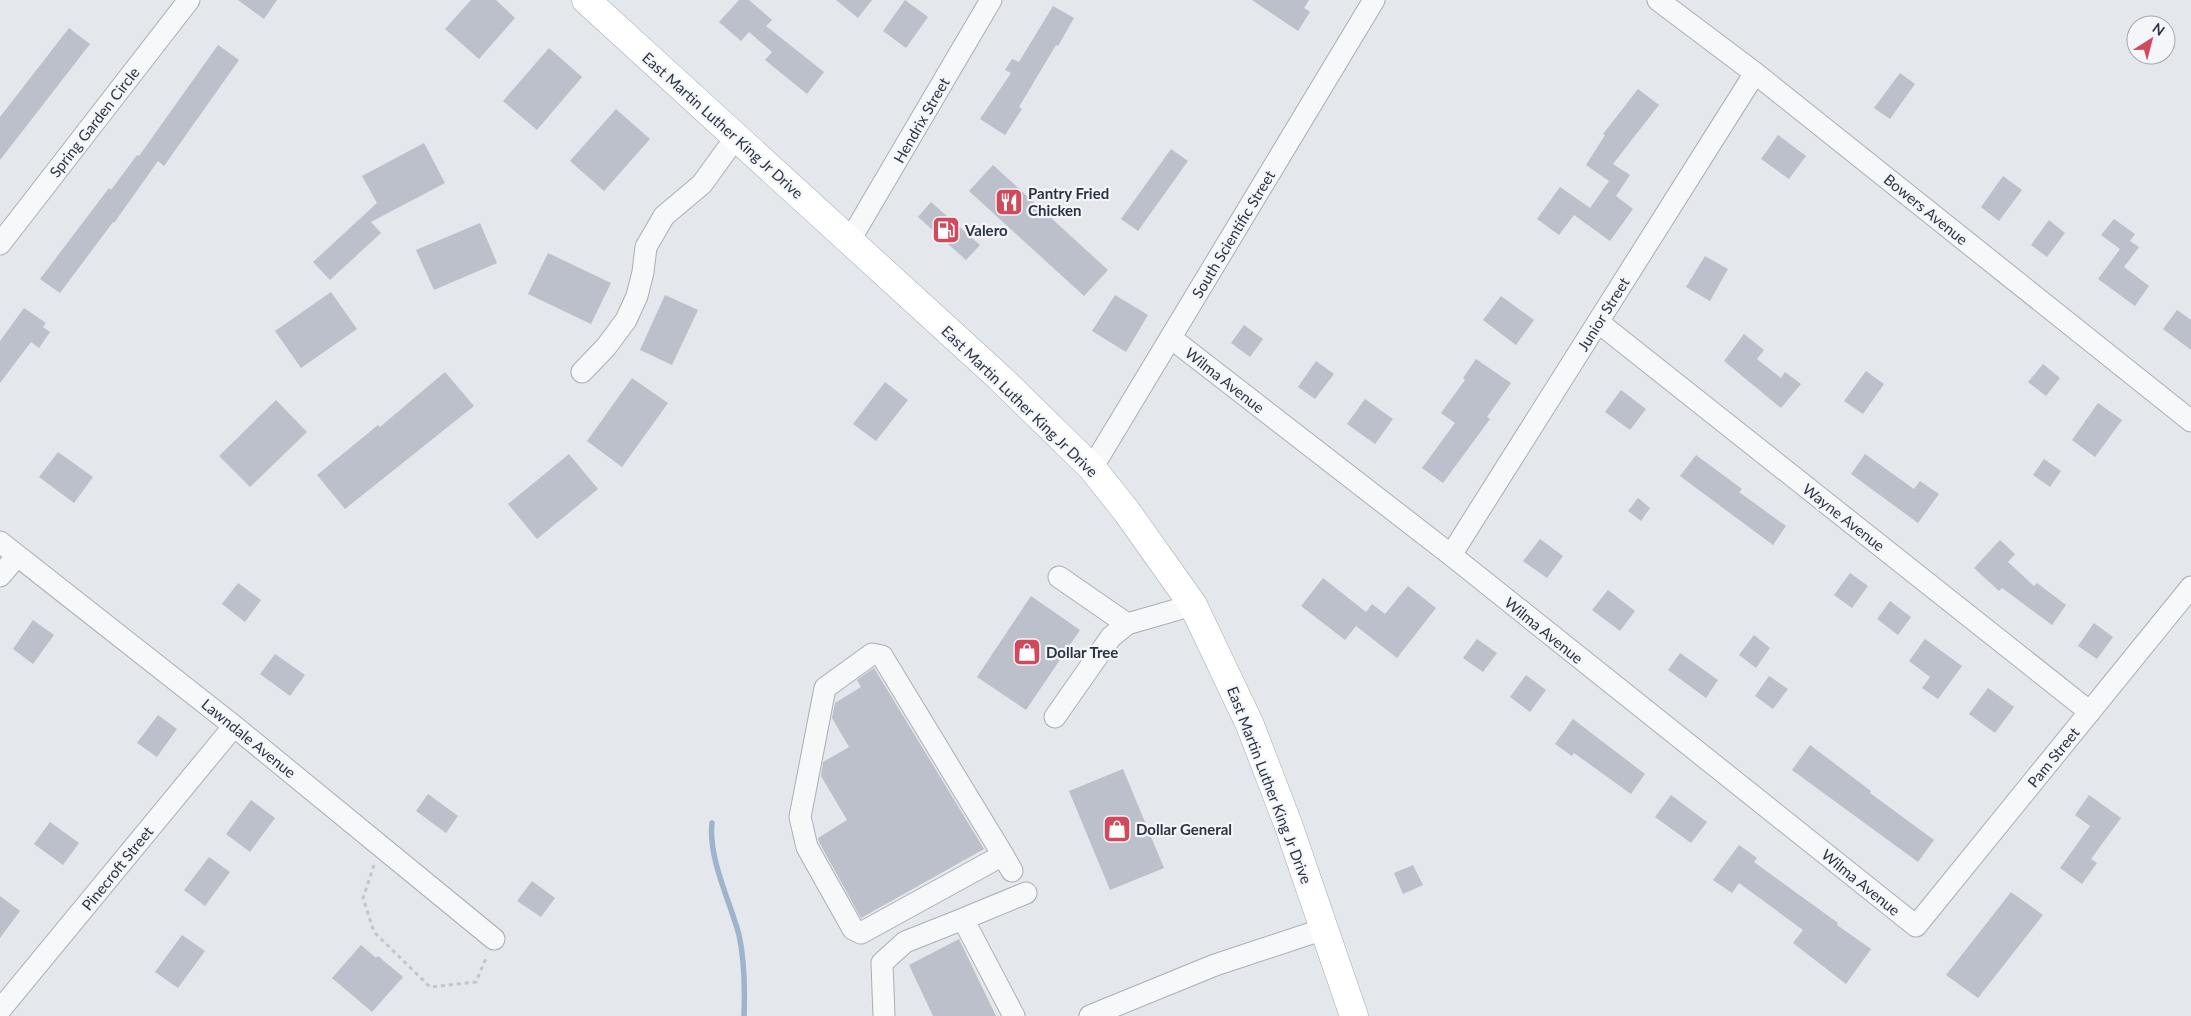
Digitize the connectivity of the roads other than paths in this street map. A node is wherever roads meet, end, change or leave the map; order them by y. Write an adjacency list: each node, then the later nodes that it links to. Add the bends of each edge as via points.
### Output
1 (189, 0): 9 (street, Spring Garden Circle)
2 (991, 0): 8 (street, Hendrix Street)
3 (1374, 0): 11 (street, South Scientific Street)
4 (1658, 0): 6 (street, Bowers Avenue)
5 (600, 5): 7 (main road, East Martin Luther King Jr Drive)
6 (1755, 73): 10 (street, Junior Street); 13 (street, Bowers Avenue)
7 (736, 137): 8 (main road, East Martin Luther King Jr Drive); 12 (street, via 702,184 664,216 646,247 637,296 626,320)
8 (850, 240): 14 (main road, East Martin Luther King Jr Drive)
9 (0, 244)
10 (1598, 322): 17 (street, Junior Street); 23 (street, Wayne Avenue)
11 (1171, 338): 14 (street, South Scientific Street); 17 (street, Wilma Avenue)
12 (582, 372)
13 (2191, 421)
14 (1092, 468): 21 (main road, East Martin Luther King Jr Drive)
15 (0, 542): 16 (street, Lawndale Avenue)
16 (17, 556): 18 (street); 25 (street, Lawndale Avenue)
17 (1451, 556): 29 (street, Wilma Avenue)
18 (0, 576)
19 (1059, 576): 22 (street)
20 (2191, 587): 23 (street, Pam Street)
21 (1193, 605): 22 (street); 30 (main road, East Martin Luther King Jr Drive, via 1250,725)
22 (1127, 624): 24 (street, via 1112,637)
23 (2090, 712): 29 (street, Pam Street)
24 (1055, 717)
25 (234, 726): 31 (street, Lawndale Avenue); 32 (street, Pinecroft Street)
26 (1007, 863): 26 (street, via 882,656 872,654 825,688 800,817 807,848 852,929 861,933)
27 (1026, 893): 28 (street)
28 (963, 919): 33 (street, via 905,942 882,963); 34 (street)
29 (1914, 925)
30 (1324, 929): 35 (street, via 1215,965); 36 (main road, East Martin Luther King Jr Drive)
31 (494, 939)
32 (0, 1010)
33 (884, 1016)
34 (1014, 1016)
35 (1090, 1016)
36 (1354, 1016)

